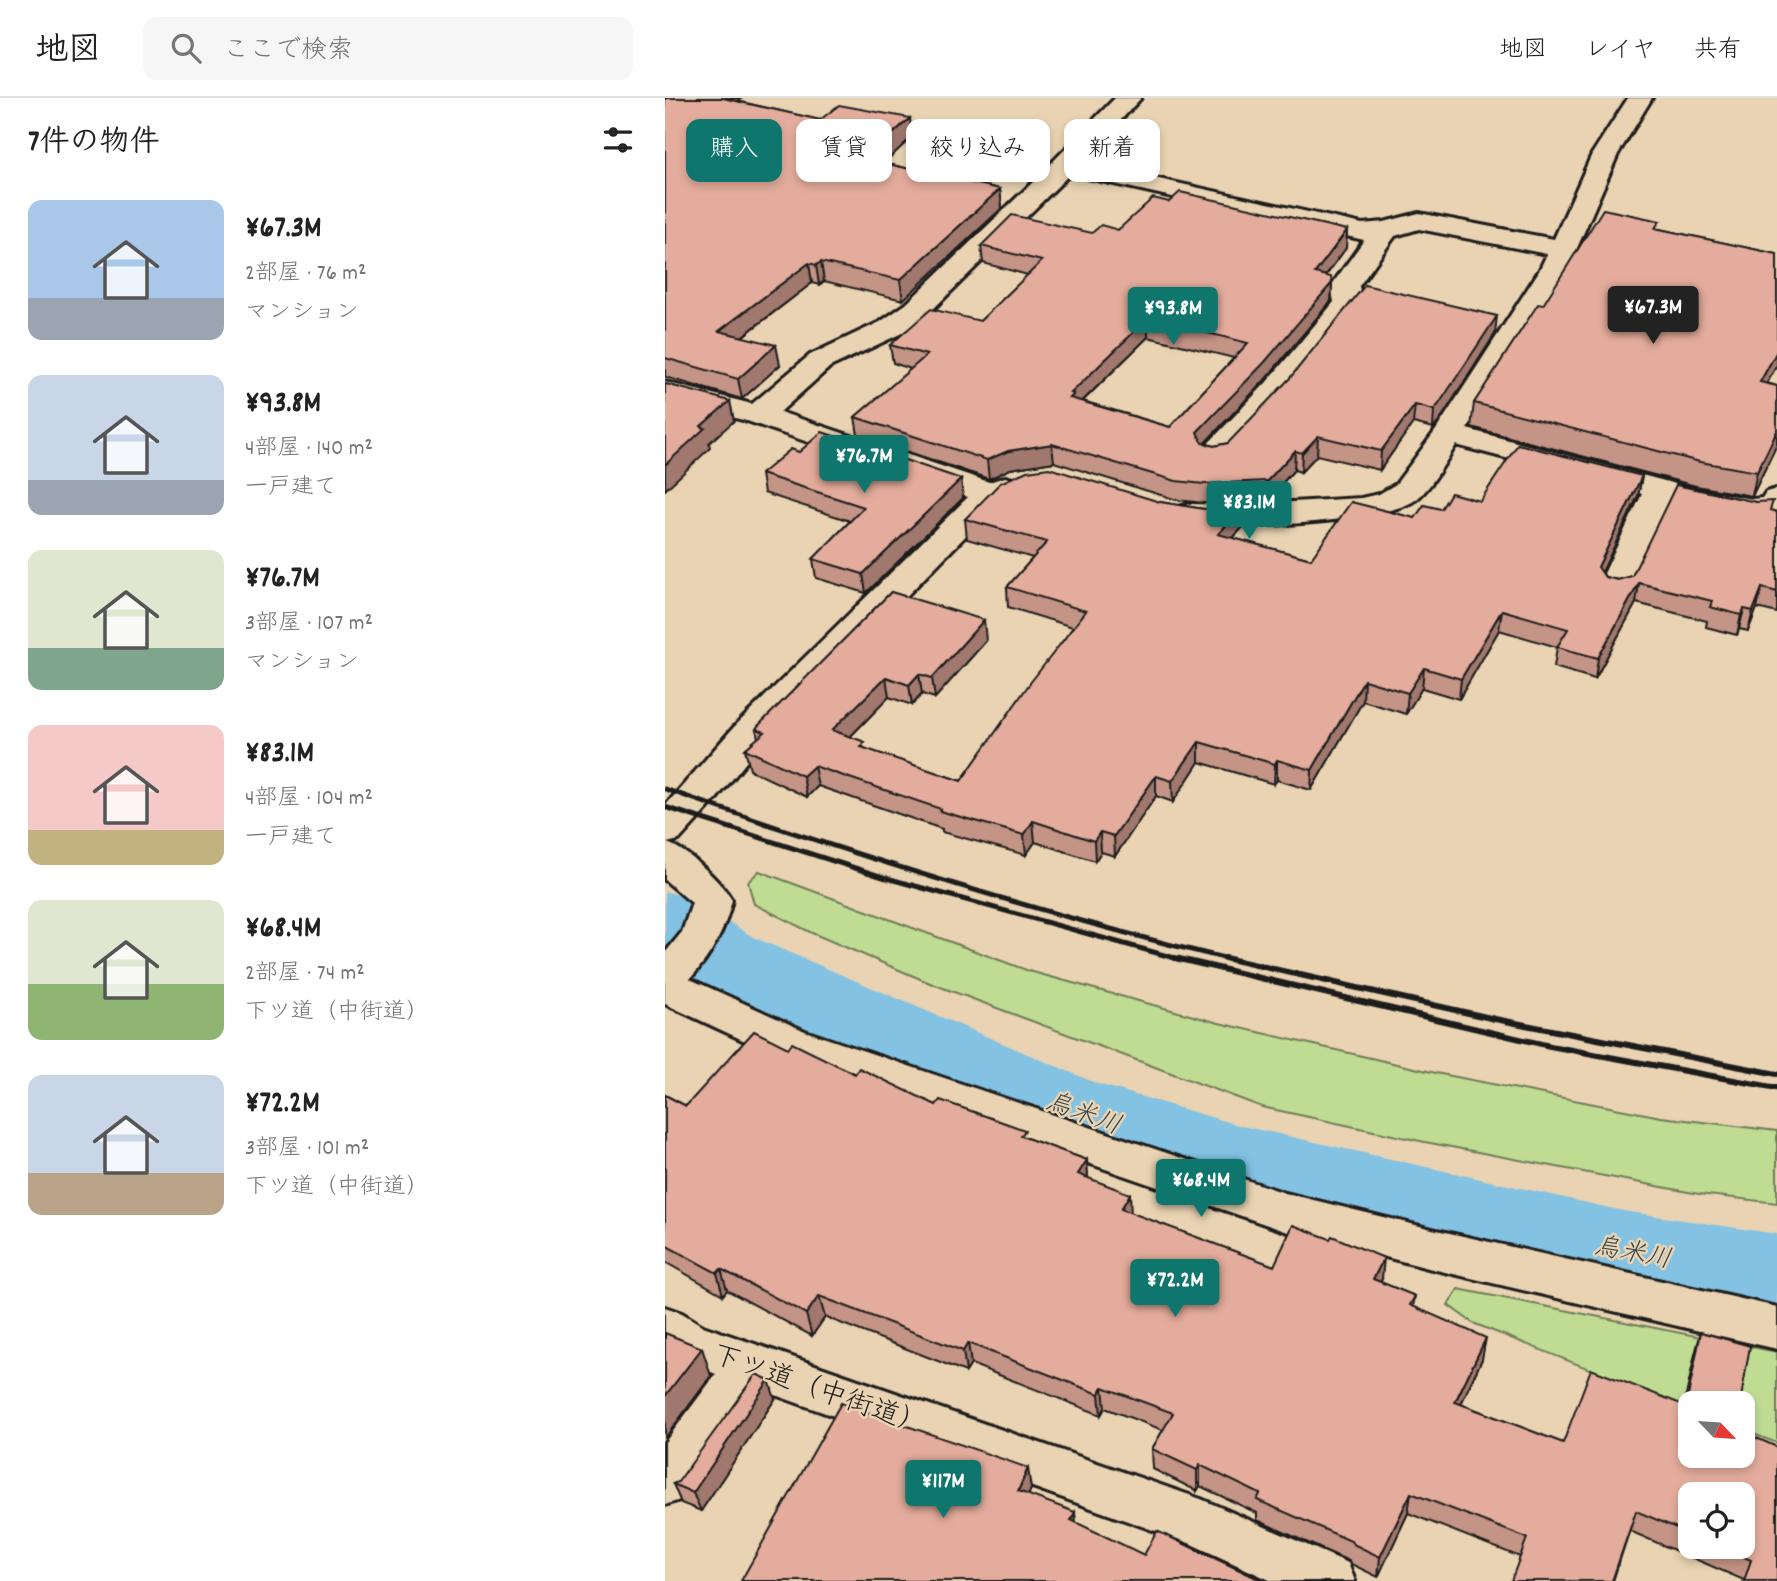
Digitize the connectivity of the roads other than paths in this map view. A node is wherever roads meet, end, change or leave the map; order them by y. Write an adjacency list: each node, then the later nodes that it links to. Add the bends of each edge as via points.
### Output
1 (1129, 98): 3 (street)
2 (1640, 98): 5 (street, via 1605,154)
3 (1062, 165): 4 (street, via 1362,232); 7 (street, via 916,310 820,362)
4 (1385, 230): 5 (street, via 1419,220); 9 (street, via 1345,286 1348,303 1277,389)
5 (1563, 249): 8 (street)
6 (665, 391): 7 (street)
7 (758, 415): 12 (street)
8 (1449, 434): 11 (street); 14 (street, via 1406,491 1390,501 1361,508 1238,515 1204,516)
9 (1215, 453)
10 (1032, 478): 12 (street)
11 (1661, 488): 13 (street, via 1752,509); 15 (street)
12 (989, 494): 16 (street, via 747,736)
13 (1776, 504)
14 (1160, 508)
15 (1614, 588)
16 (665, 830)
17 (665, 856): 18 (street, via 712,900 706,928)
18 (665, 979)
19 (665, 986): 21 (street, via 790,1042 1285,1212)
20 (665, 1328): 22 (street, 下ツ道（中街道）, via 687,1342)
21 (1777, 1328)
22 (752, 1364): 23 (street); 24 (street, 下ツ道（中街道）, via 1201,1523)
23 (665, 1482)
24 (1329, 1581)

